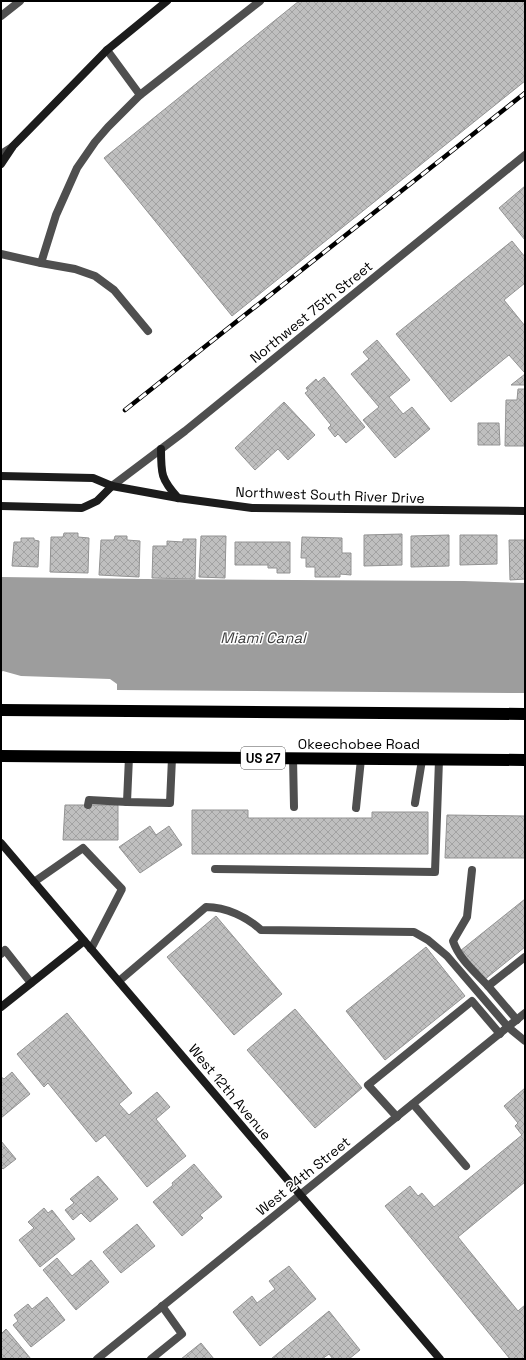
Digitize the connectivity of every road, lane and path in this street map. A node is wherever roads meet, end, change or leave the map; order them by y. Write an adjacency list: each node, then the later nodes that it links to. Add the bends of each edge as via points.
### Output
1 (20, 1): 4 (street)
2 (167, 1): 5 (main road)
3 (260, 1): 6 (street)
4 (1, 16)
5 (107, 50): 6 (street); 7 (main road)
6 (140, 96): 12 (street, via 108,127 77,168 56,215)
7 (13, 146): 8 (street); 10 (main road)
8 (1, 154)
9 (525, 155): 14 (street, Northwest 75th Street)
10 (1, 164)
11 (1, 254): 12 (street)
12 (41, 263): 13 (street, via 75,269 95,276 114,290)
13 (148, 331)
14 (161, 449): 16 (street, Northwest 75th Street); 17 (main road, via 161,469 166,485)
15 (1, 476): 16 (main road, Northwest South River Drive, via 93,478)
16 (112, 486): 17 (main road, Northwest South River Drive); 18 (main road, via 97,501 82,508)
17 (178, 498): 19 (main road, Northwest South River Drive, via 252,508)
18 (1, 506)
19 (525, 511)
20 (1, 710): 21 (highway)
21 (525, 714)
22 (1, 756): 23 (highway, Okeechobee Road / US 27)
23 (129, 757): 24 (highway, Okeechobee Road / US 27); 30 (street)
24 (172, 758): 25 (highway, Okeechobee Road / US 27); 30 (street, via 170,803)
25 (293, 758): 26 (highway, Okeechobee Road / US 27); 33 (street)
26 (361, 759): 27 (highway, Okeechobee Road / US 27); 34 (street)
27 (422, 760): 28 (highway, Okeechobee Road / US 27); 31 (street)
28 (439, 760): 29 (highway, Okeechobee Road / US 27); 36 (street, via 435,872)
29 (525, 760)
30 (127, 802): 32 (street, via 89,800)
31 (415, 803)
32 (88, 805)
33 (294, 807)
34 (356, 808)
35 (1, 843): 38 (main road, West 12th Avenue)
36 (215, 870)
37 (472, 870): 45 (street, via 467,917 453,941 460,956)
38 (34, 882): 39 (main road, West 12th Avenue); 40 (street, via 85,844 122,889)
39 (84, 941): 40 (main road, West 12th Avenue); 44 (main road)
40 (91, 949): 43 (main road, West 12th Avenue)
41 (1, 954): 44 (street, via 5,950)
42 (525, 957): 45 (street)
43 (119, 981): 49 (street, via 206,907 217,907 251,920 261,930 414,932 447,956); 55 (main road, West 12th Avenue)
44 (31, 983): 46 (main road)
45 (488, 986): 48 (street)
46 (1, 1007)
47 (525, 1013): 48 (street, West 24th Street)
48 (517, 1020): 49 (street, West 24th Street)
49 (508, 1027): 50 (street, West 24th Street); 51 (street)
50 (500, 1034): 52 (street, West 24th Street); 53 (street, via 472,1001 368,1085)
51 (525, 1041)
52 (412, 1104): 53 (street, West 24th Street); 54 (street)
53 (397, 1117): 55 (street, West 24th Street)
54 (466, 1166)
55 (300, 1195): 56 (street, West 24th Street); 59 (main road, West 12th Avenue)
56 (162, 1306): 57 (street, West 24th Street); 58 (street, via 182,1334)
57 (97, 1359)
58 (151, 1359)
59 (440, 1359)

